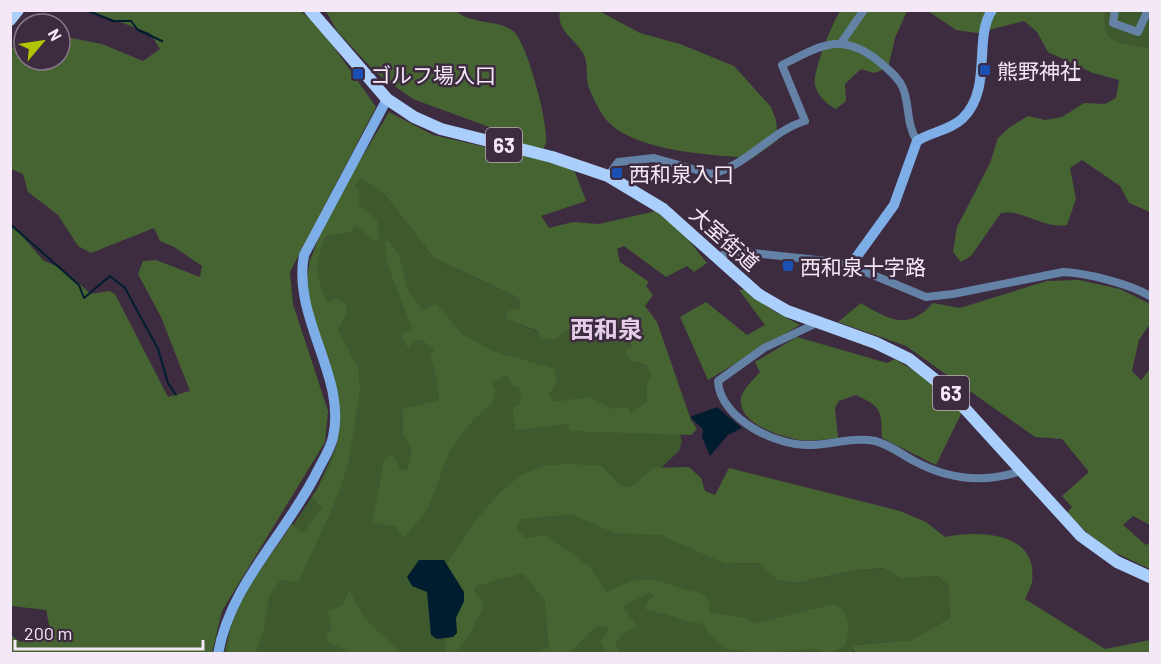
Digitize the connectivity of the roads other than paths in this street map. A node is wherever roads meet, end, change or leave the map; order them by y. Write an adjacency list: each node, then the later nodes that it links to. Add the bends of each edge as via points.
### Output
1 (18, 10): 7 (main road)
2 (310, 10): 9 (main road, 大室街道 / 63)
3 (864, 10): 8 (street)
4 (993, 10): 10 (street, via 974,103 962,120)
5 (1115, 10): 6 (street, via 1113,23 1138,32)
6 (1148, 14)
7 (10, 20)
8 (841, 43): 10 (street, via 857,45 897,78 904,89 908,121); 11 (street, via 807,52 782,65 805,121 781,130 759,149 711,174 654,158 618,162)
9 (387, 99): 11 (main road, 大室街道 / 63, via 441,129 552,157); 18 (street, via 304,255 300,275 336,417 333,439 309,489 231,611)
10 (917, 141): 13 (street, via 894,204)
11 (608, 176): 12 (main road, 大室街道 / 63, via 663,209)
12 (717, 257): 13 (street, via 741,252); 15 (main road, 大室街道 / 63, via 758,294)
13 (850, 266): 14 (street, via 926,297 1063,272 1077,272)
14 (1150, 296)
15 (817, 324): 16 (main road, 大室街道 / 63, via 876,343 922,367); 16 (street, via 764,348 718,381 719,393 731,411 759,430 791,443 873,441 888,445 917,463 971,480)
16 (1022, 471): 17 (main road, 大室街道 / 63, via 1094,548)
17 (1150, 577)
18 (218, 654)

